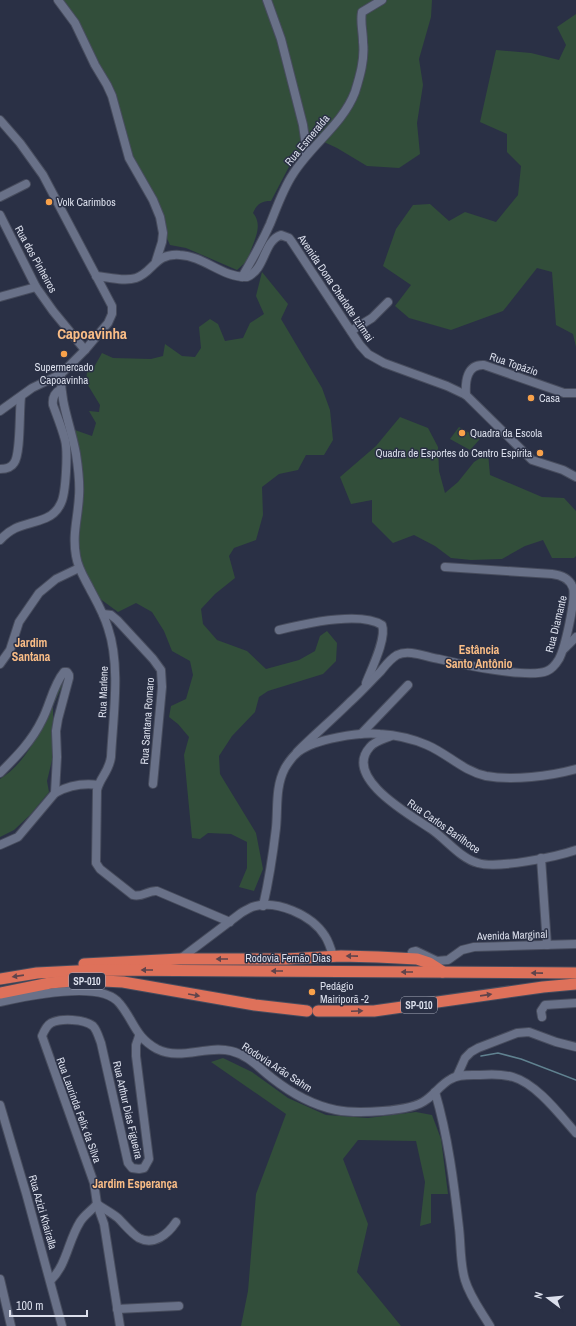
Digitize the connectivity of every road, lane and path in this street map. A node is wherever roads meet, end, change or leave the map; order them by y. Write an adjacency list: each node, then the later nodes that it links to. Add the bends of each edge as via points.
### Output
1 (58, 0): 11 (street, via 74,23 107,85 129,158 160,217 163,238)
2 (266, 0): 7 (street, via 282,46 302,125)
3 (369, 0): 5 (street)
4 (382, 0): 5 (street)
5 (362, 12): 7 (street, Rua Esmeralda, via 360,21 364,54 354,93 340,118)
6 (0, 120): 12 (street, via 43,176)
7 (306, 155): 13 (street, Rua Esmeralda, via 289,180)
8 (26, 184): 9 (street)
9 (0, 197)
10 (0, 215): 14 (street, Rua dos Pinheiros)
11 (156, 261): 12 (street, via 137,278); 13 (street, via 167,256 181,255)
12 (96, 276): 18 (street, via 112,306 112,314 108,323)
13 (242, 277): 17 (street, Avenida Dona Charlotte Izirmai, via 256,272 273,240 281,235 285,236 292,242)
14 (36, 287): 15 (street); 18 (street, Rua dos Pinheiros)
15 (0, 297)
16 (388, 302): 17 (street, via 372,318)
17 (351, 331): 22 (street, Avenida Dona Charlotte Izirmai, via 364,349 376,359)
18 (86, 350): 19 (street)
19 (61, 374): 20 (street, Rua Marlene); 23 (street)
20 (61, 388): 27 (street, via 53,399 53,405 66,448 62,503 56,512 46,518 16,526); 29 (street, Rua Marlene, via 77,462 79,494 74,544)
21 (576, 393): 22 (street, Rua Topázio, via 564,393 479,364 468,375)
22 (466, 395): 26 (street, Avenida Dona Charlotte Izirmai, via 532,460)
23 (20, 397): 24 (street); 25 (street, via 16,460 8,468)
24 (0, 411)
25 (0, 469)
26 (576, 477)
27 (0, 540)
28 (444, 567): 33 (street, Rua Diamante, via 552,574 567,580 573,587 574,596)
29 (79, 568): 30 (street, Rua Marlene); 34 (street, via 56,579 39,593 19,622 10,650)
30 (103, 614): 42 (street, Rua Santana Romaro, via 111,615 117,620 161,670 162,687); 43 (street, Rua Marlene, via 114,652 115,675 111,757 108,770)
31 (279, 630): 36 (street, via 327,620 370,620 382,625 383,634 379,648)
32 (576, 636): 33 (street)
33 (563, 651): 36 (street, Rua Diamante, via 552,668 538,673 487,669 413,653 402,653 392,659)
34 (0, 664)
35 (408, 685): 37 (street)
36 (363, 689): 39 (street, Rua Diamante)
37 (361, 734): 38 (street); 39 (street, via 318,743)
38 (392, 735): 40 (street, via 427,745 468,770 487,776 533,776); 47 (street, Rua Carlos Barilhoce, via 371,746 364,757 367,775 388,800 476,863 491,865)
39 (297, 752): 48 (street, via 280,781 270,874)
40 (576, 769)
41 (0, 773): 44 (street, via 31,740 59,679 67,672 68,684 56,731)
42 (153, 784)
43 (98, 785): 44 (street, via 72,786); 49 (street, Rua Marlene, via 96,863 100,869 133,895 157,892)
44 (55, 793): 45 (street, via 18,837)
45 (0, 845)
46 (576, 850): 47 (street, Rua Carlos Barilhoce)
47 (541, 858): 51 (street)
48 (263, 906): 49 (street, via 252,907); 52 (street, via 288,909 314,922 325,936)
49 (230, 922): 54 (street)
50 (576, 944): 51 (street, Avenida Marginal)
51 (547, 945): 53 (street, Avenida Marginal, via 474,947 462,950 448,960 437,961 416,951 412,952)
52 (333, 956): 53 (highway, one-way to 52); 54 (highway, one-way to 54, via 286,959)
53 (410, 958): 55 (highway, via 429,963)
54 (180, 959): 56 (highway, via 77,964 47,968)
55 (443, 972): 56 (highway, Rodovia Fernão Dias / SP-010, one-way to 56, via 97,970); 57 (highway, Rodovia Fernão Dias / SP-010, one-way to 55)
56 (37, 973): 58 (highway, Rodovia Fernão Dias / SP-010, one-way to 58)
57 (576, 973)
58 (0, 979)
59 (50, 983): 61 (highway, SP-010); 62 (highway, via 46,988); 64 (highway, SP-010, one-way to 64, via 83,980 123,982 255,1005)
60 (576, 984): 65 (highway, SP-010, one-way to 60, via 381,1010)
61 (0, 993)
62 (0, 1001): 68 (street, via 80,990 103,992 117,1000)
63 (576, 1003): 66 (street, via 545,1005 541,1011)
64 (307, 1011)
65 (318, 1011)
66 (542, 1017)
67 (75, 1020): 68 (street, Rua Arthur Dias Figueira, via 87,1022 94,1027 101,1043 128,1163 132,1168 139,1169 144,1168 149,1159 136,1056); 74 (street, Rua Laurinda Felix da Silva, via 52,1023 46,1027 42,1036 94,1183)
68 (139, 1036): 71 (street, Rodovia Arão Sahm, via 152,1046 172,1054 232,1051 251,1061 299,1096 336,1110 379,1112 419,1104)
69 (576, 1047): 70 (street, via 529,1032 517,1033 471,1052 465,1058)
70 (457, 1076): 71 (street, Rodovia Arão Sahm); 73 (street, Rodovia Arão Sahm, via 504,1075 523,1081 544,1098)
71 (434, 1092): 83 (street, via 447,1143 465,1280 474,1301)
72 (0, 1105): 77 (street, Rua Azizi Khairalla)
73 (576, 1133)
74 (97, 1204): 75 (street, via 143,1240 162,1237); 77 (street, via 79,1223 64,1262); 79 (street, Rua Laurinda Felix da Silva, via 104,1224)
75 (176, 1222)
76 (0, 1279): 80 (street)
77 (51, 1280): 81 (street, Rua Azizi Khairalla)
78 (179, 1306): 79 (street)
79 (117, 1309): 82 (street, Rua Laurinda Felix da Silva)
80 (11, 1326)
81 (62, 1326)
82 (120, 1326)
83 (490, 1326)

